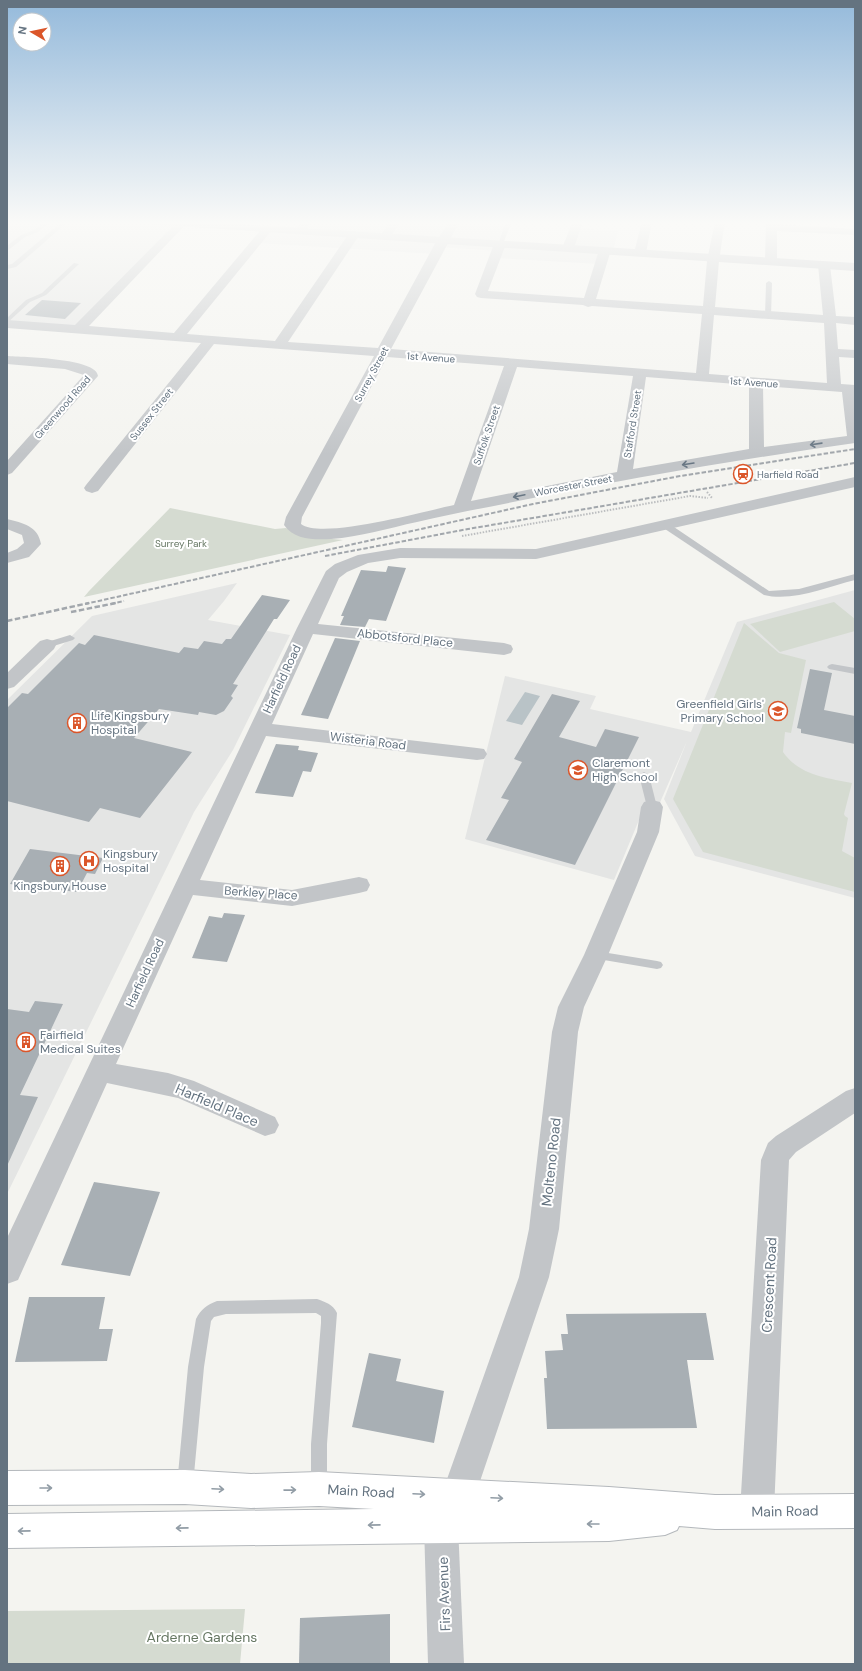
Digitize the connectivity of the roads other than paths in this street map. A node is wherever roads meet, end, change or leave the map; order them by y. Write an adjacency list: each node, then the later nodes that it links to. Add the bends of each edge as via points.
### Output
1 (33, 299): 16 (lane)
2 (108, 299): 17 (street)
3 (209, 299): 18 (street)
4 (310, 299): 20 (street)
5 (412, 299): 21 (street, Surrey Street)
6 (537, 299): 11 (street)
7 (589, 299): 11 (street)
8 (709, 299): 12 (street)
9 (769, 299): 13 (lane)
10 (828, 299): 14 (street)
11 (588, 302): 12 (street)
12 (708, 311): 13 (street); 27 (street)
13 (768, 315): 14 (street)
14 (830, 320): 15 (street); 22 (street)
15 (855, 321)
16 (7, 323): 17 (street, 1st Avenue)
17 (78, 330): 18 (street, 1st Avenue)
18 (177, 337): 19 (street, 1st Avenue)
19 (210, 340): 20 (street, 1st Avenue); 36 (street, Sussex Street)
20 (279, 345): 21 (street, 1st Avenue)
21 (383, 353): 25 (street, 1st Avenue); 40 (street, Surrey Street, via 294,517)
22 (832, 353): 23 (street); 29 (street)
23 (855, 354)
24 (7, 360): 33 (street, Greenwood Road, via 76,366 88,369 91,376)
25 (512, 363): 26 (street, 1st Avenue); 37 (street, Suffolk Street)
26 (640, 373): 27 (street, 1st Avenue); 34 (street, Stafford Street)
27 (702, 378): 28 (street, 1st Avenue)
28 (756, 382): 29 (street, 1st Avenue); 32 (street)
29 (834, 388): 30 (street, 1st Avenue)
30 (852, 389): 31 (street)
31 (855, 439): 32 (street, Worcester Street, one-way to 32)
32 (757, 452): 34 (street, Worcester Street, one-way to 34)
33 (7, 470)
34 (624, 475): 37 (street, Worcester Street, one-way to 37)
35 (855, 482): 39 (street, Harfield Road)
36 (92, 488)
37 (461, 508): 40 (street, Worcester Street, via 340,534 302,532)
38 (7, 524): 41 (street, via 27,530 33,544 23,553)
39 (665, 525): 42 (lane, via 767,593 793,592); 43 (street, Harfield Road, via 536,554 423,552 364,559 340,568 332,575)
40 (294, 528)
41 (7, 558)
42 (855, 577)
43 (306, 628): 46 (street, Abbotsford Place); 50 (street, Harfield Road)
44 (70, 638): 45 (lane)
45 (46, 644): 49 (street)
46 (504, 649)
47 (832, 667): 48 (lane)
48 (855, 671)
49 (7, 682)
50 (259, 729): 51 (street, Wisteria Road); 55 (street, Harfield Road)
51 (477, 754)
52 (644, 775): 53 (lane)
53 (650, 820): 56 (street, Molteno Road)
54 (359, 885): 55 (street, Berkley Place, via 292,898)
55 (186, 886): 58 (street, Harfield Road)
56 (596, 955): 57 (lane); 65 (street, Molteno Road, via 571,1007 565,1032 544,1229 534,1277)
57 (657, 965)
58 (98, 1071): 60 (street, Harfield Place, via 186,1089); 61 (street, Harfield Road)
59 (855, 1099): 67 (street, Crescent Road, via 778,1151)
60 (265, 1125)
61 (7, 1270)
62 (185, 1487): 63 (main road, Main Road, one-way to 62); 64 (main road, Main Road, one-way to 64, via 250,1491); 64 (lane, via 196,1367 204,1318 217,1308 311,1306 329,1313 319,1444)
63 (7, 1488)
64 (319, 1490): 65 (main road, Main Road, one-way to 65)
65 (449, 1510): 67 (main road, Main Road, via 609,1524 715,1512); 68 (main road, Main Road, one-way to 68); 69 (street, Firs Avenue)
66 (855, 1510): 67 (main road, Main Road)
67 (757, 1511)
68 (7, 1531)
69 (446, 1664)

